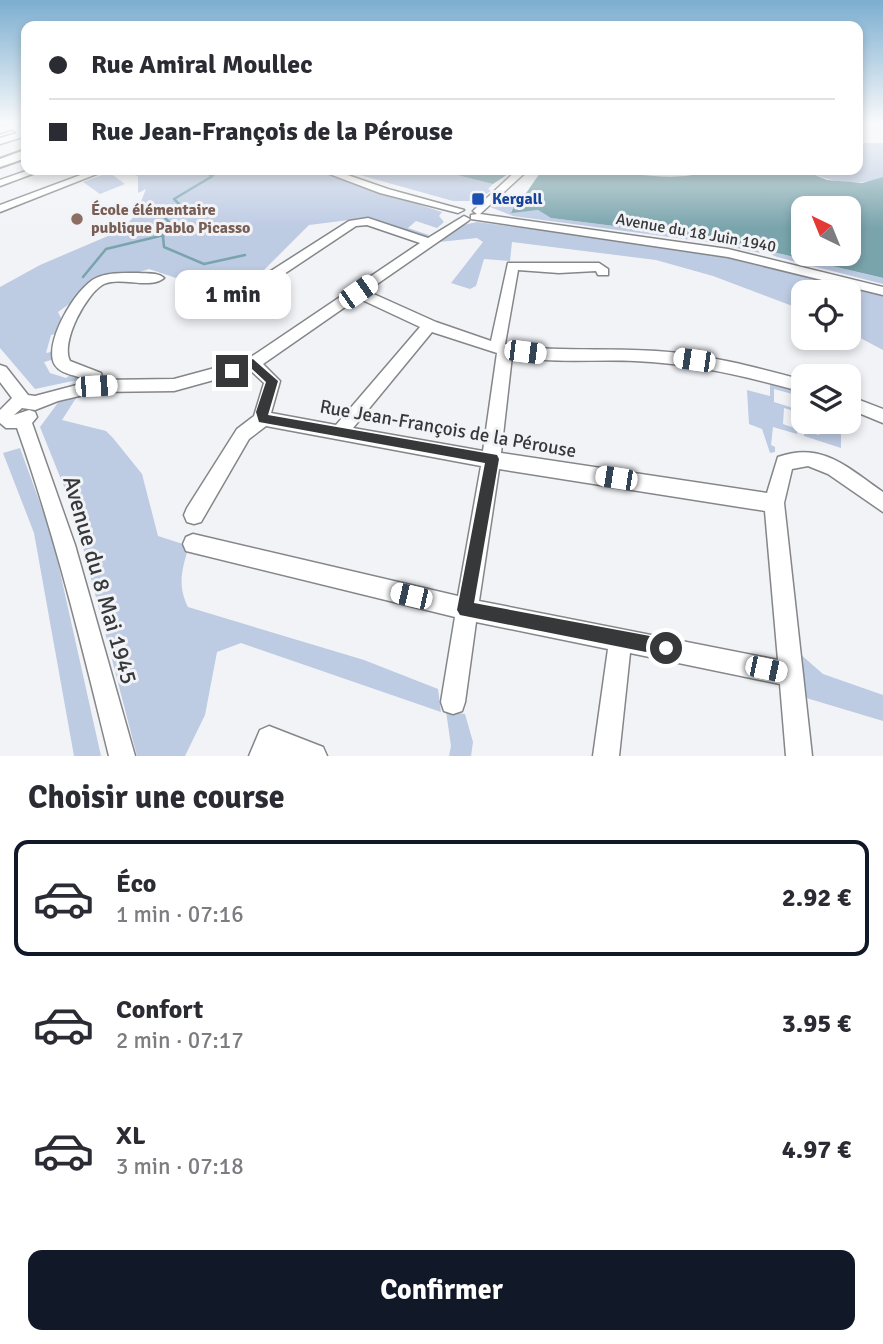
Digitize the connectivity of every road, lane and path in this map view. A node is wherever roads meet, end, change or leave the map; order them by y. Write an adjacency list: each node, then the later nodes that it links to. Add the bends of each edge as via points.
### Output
1 (19, 157): 2 (main road)
2 (0, 164)
3 (23, 175): 7 (street)
4 (81, 175): 8 (street)
5 (340, 175): 9 (street, Avenue du 18 Juin 1940)
6 (518, 176): 9 (street)
7 (0, 183)
8 (0, 209)
9 (467, 214): 10 (street); 13 (street, Avenue du 18 Juin 1940, via 729,253)
10 (431, 241): 14 (street); 15 (street, via 368,222 353,223 257,286)
11 (603, 272): 17 (street, via 599,267 512,266)
12 (157, 278): 21 (street, via 97,283 65,329 60,361 95,377)
13 (883, 291)
14 (358, 292): 16 (street); 18 (street)
15 (256, 293)
16 (430, 324): 17 (street); 27 (street)
17 (501, 349): 20 (street, via 546,355 678,358); 28 (street)
18 (253, 363): 21 (street, via 174,385); 26 (street, via 272,381)
19 (0, 371): 24 (street)
20 (791, 383)
21 (96, 386): 24 (street, via 55,395)
22 (0, 393): 24 (street)
23 (861, 407): 25 (street)
24 (16, 411): 38 (street, Avenue du 8 Mai 1945, via 50,493)
25 (883, 416)
26 (263, 419): 27 (street, Rue Jean-François de la Pérouse); 31 (street, via 243,434)
27 (340, 432): 28 (street, Rue Jean-François de la Pérouse)
28 (493, 459): 29 (street, Rue Jean-François de la Pérouse); 33 (street)
29 (774, 503): 30 (street, via 784,463 808,458 834,468); 35 (street)
30 (883, 503)
31 (194, 515)
32 (193, 544): 33 (street)
33 (465, 610): 34 (street); 36 (street)
34 (620, 641): 35 (street); 40 (street)
35 (791, 674): 41 (street)
36 (453, 702)
37 (304, 754): 39 (street, via 269,739)
38 (121, 756)
39 (262, 756)
40 (606, 756)
41 (799, 756)

